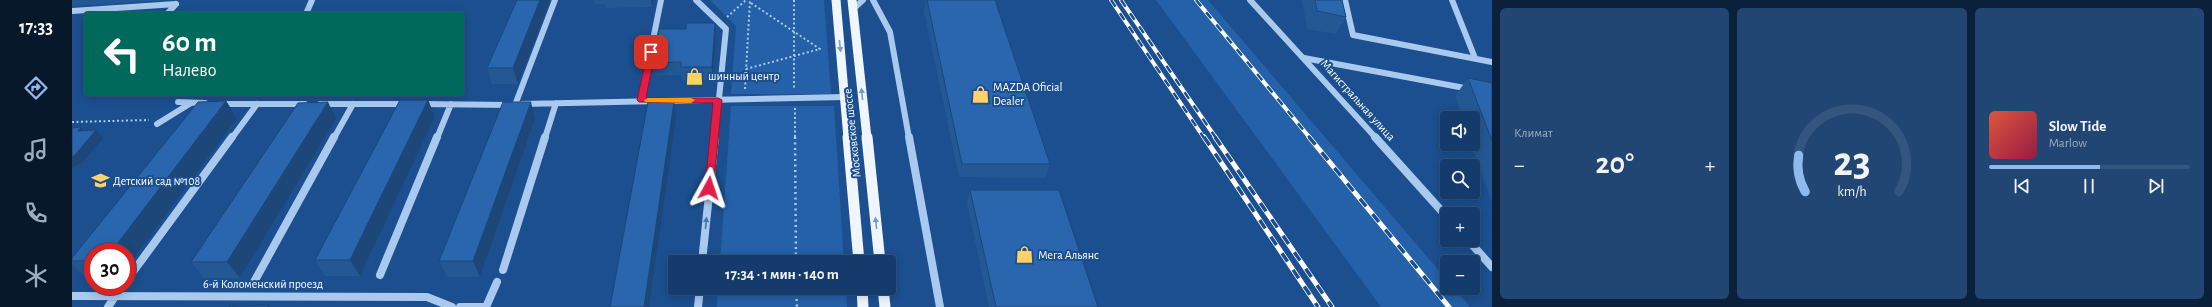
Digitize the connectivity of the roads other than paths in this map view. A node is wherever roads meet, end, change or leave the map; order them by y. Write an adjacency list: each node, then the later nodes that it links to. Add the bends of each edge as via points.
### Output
1 (312, 0): 14 (street)
2 (555, 0): 28 (street)
3 (661, 0): 20 (street)
4 (696, 0): 21 (street, via 726,29)
5 (836, 0): 19 (main road, Московское шоссе, one-way to 19)
6 (863, 0): 11 (street)
7 (873, 0): 53 (street, via 890,32)
8 (1250, 0): 15 (street, Магистральная улица)
9 (1345, 0): 16 (street, via 1353,35)
10 (1452, 0): 16 (street)
11 (852, 5): 34 (main road, Московское шоссе, one-way to 11)
12 (72, 11): 13 (street, via 176,4)
13 (168, 12)
14 (307, 12)
15 (1304, 58): 18 (street); 30 (street, Магистральная улица)
16 (1475, 58): 17 (street)
17 (1492, 62)
18 (1477, 91)
19 (845, 97): 21 (street); 33 (main road, Московское шоссе)
20 (642, 100): 21 (street); 24 (street)
21 (718, 100): 32 (street, one-way to 21)
22 (178, 102): 23 (street)
23 (191, 103): 25 (street); 29 (street)
24 (556, 103): 28 (street); 37 (street)
25 (257, 104): 26 (street); 36 (street)
26 (353, 104): 27 (street); 39 (street)
27 (451, 104): 28 (street); 38 (street)
28 (515, 104)
29 (158, 124)
30 (1440, 209)
31 (1474, 247): 35 (street)
32 (703, 255)
33 (859, 255)
34 (879, 255)
35 (1492, 267)
36 (136, 268)
37 (503, 270)
38 (380, 275)
39 (254, 282)
40 (497, 282): 49 (street)
41 (116, 295): 45 (street, 6-й Коломенский проезд); 46 (street); 47 (street, 6-й Коломенский проезд, via 427,297)
42 (699, 295): 50 (street)
43 (862, 295): 51 (main road)
44 (884, 295): 52 (main road)
45 (72, 296)
46 (108, 307)
47 (452, 307)
48 (460, 307): 49 (street)
49 (486, 307)
50 (698, 307)
51 (863, 307)
52 (885, 307)
53 (940, 307)

